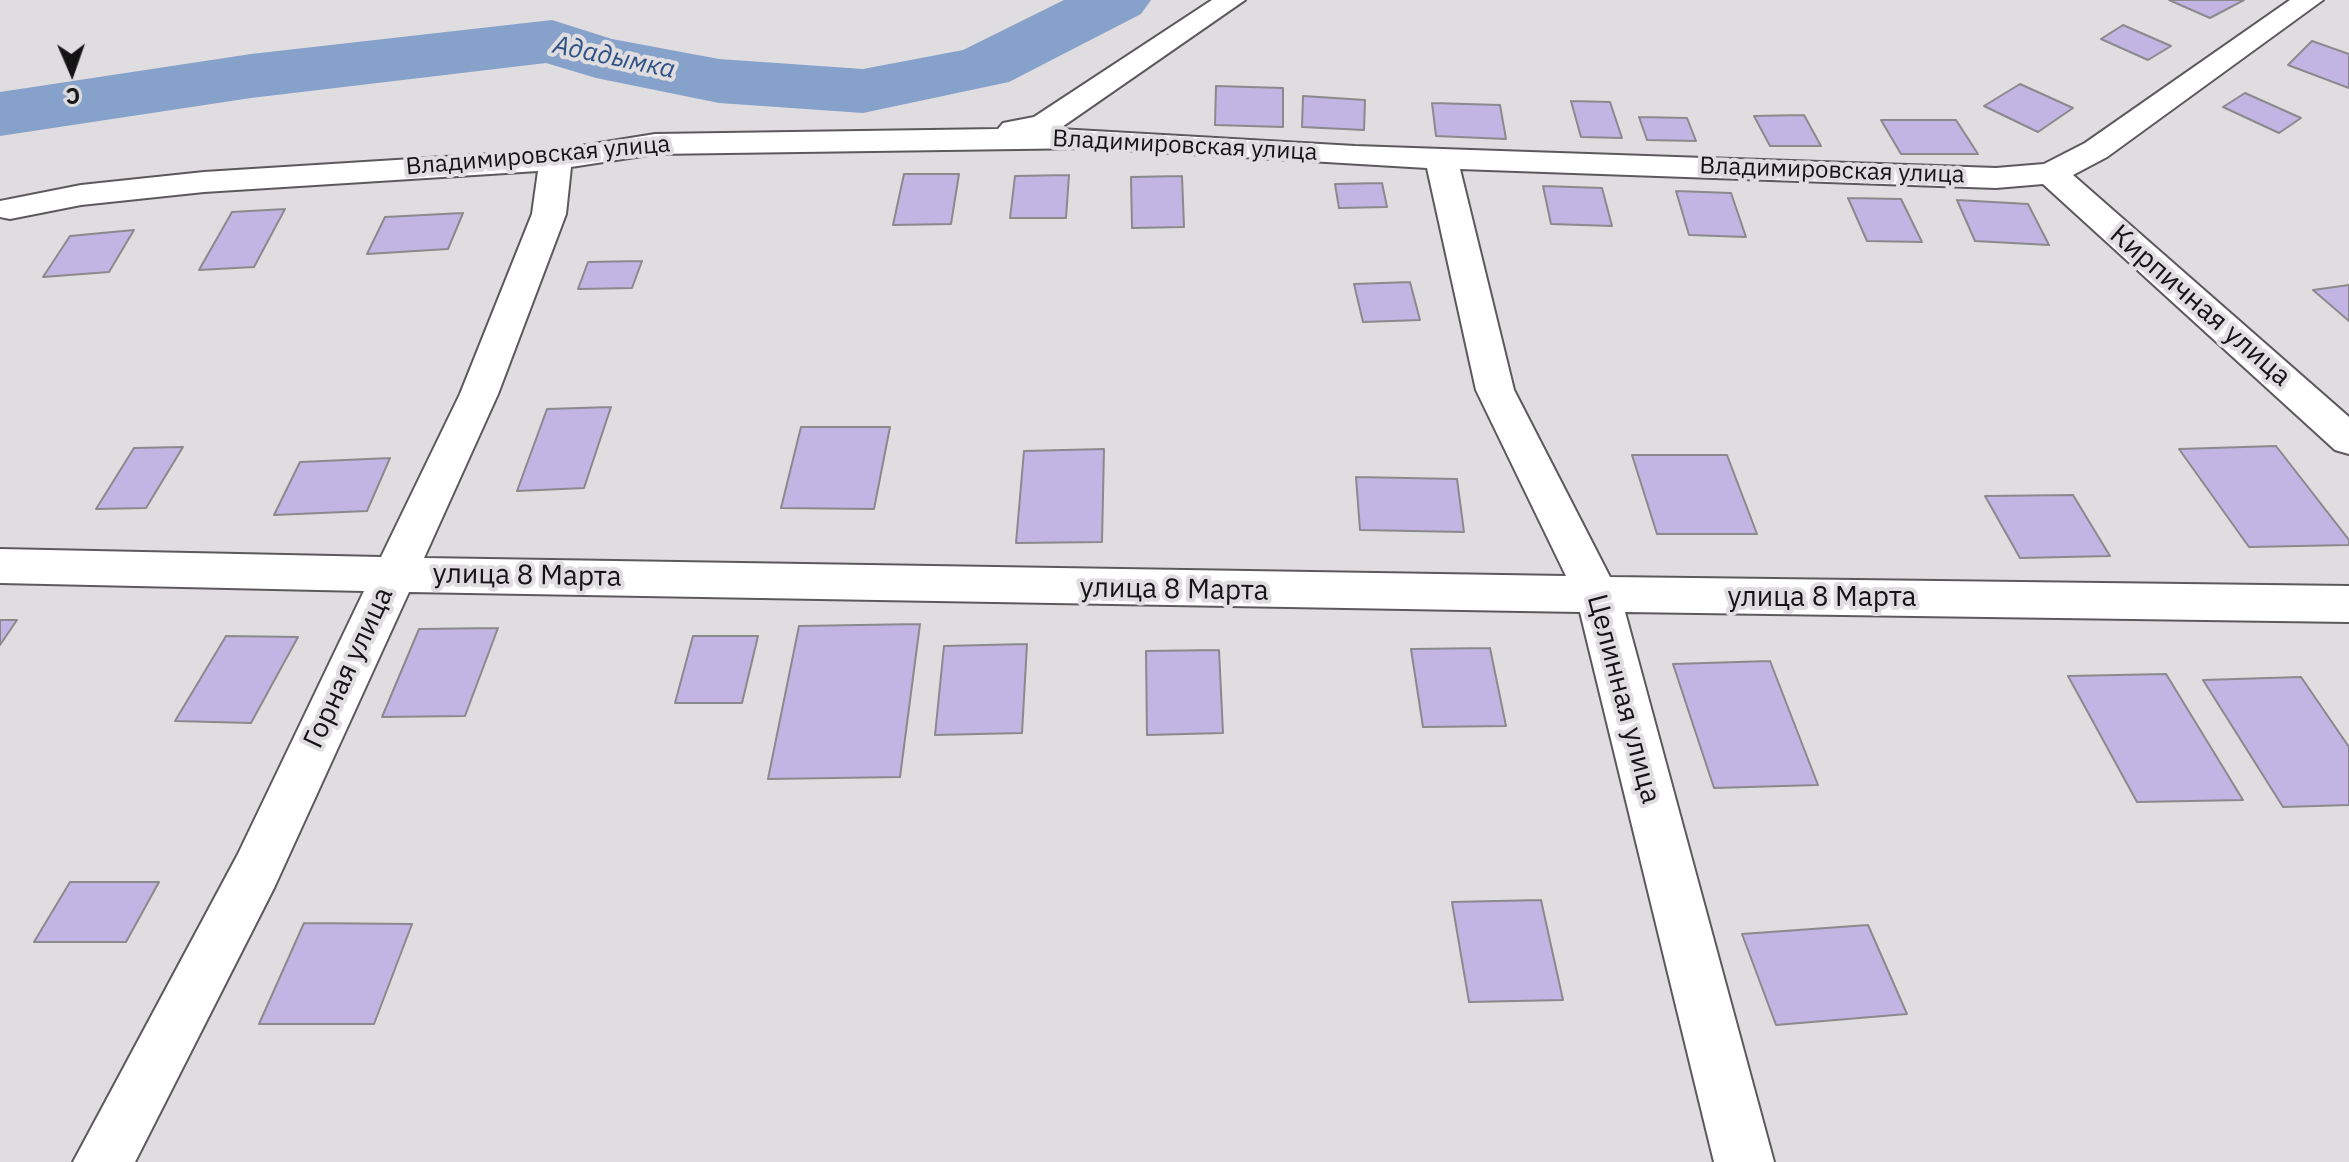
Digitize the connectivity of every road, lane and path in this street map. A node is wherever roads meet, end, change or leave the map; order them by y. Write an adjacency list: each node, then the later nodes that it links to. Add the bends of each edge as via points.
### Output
1 (1231, 0): 3 (street, via 1043,125)
2 (2309, 0): 6 (street, Владимировская улица, via 2096,150)
3 (964, 138): 4 (street, Владимировская улица, via 1091,138); 5 (street, Владимировская улица, via 655,144)
4 (1441, 158): 6 (street, Владимировская улица, via 1996,178); 11 (street, Целинная улица, via 1495,390)
5 (556, 160): 7 (street, Владимировская улица, via 204,182 81,195); 10 (street, Горная улица, via 549,214 479,394)
6 (2051, 173): 8 (street, Кирпичная улица)
7 (10, 209)
8 (2349, 440)
9 (0, 566): 10 (street, улица 8 Марта)
10 (393, 572): 11 (street, улица 8 Марта); 13 (street, Горная улица, via 256,871)
11 (1598, 596): 12 (street, улица 8 Марта); 14 (street, Целинная улица)
12 (2349, 604)
13 (103, 1162)
14 (1744, 1162)

